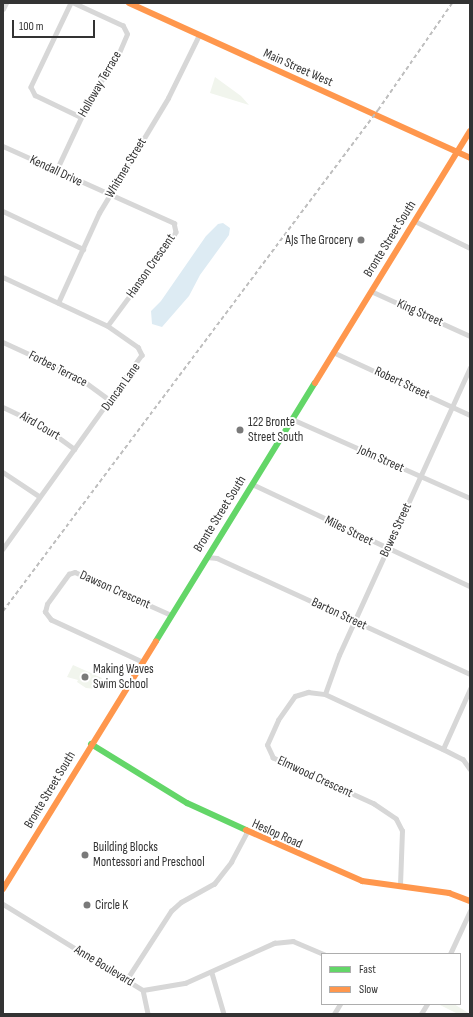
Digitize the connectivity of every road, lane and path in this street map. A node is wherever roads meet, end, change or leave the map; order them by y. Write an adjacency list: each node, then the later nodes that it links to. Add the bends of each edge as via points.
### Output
1 (6, 3): 4 (street)
2 (72, 3): 6 (street, via 31,87 35,95); 6 (street, Holloway Terrace, via 123,26 126,32 118,56 95,89)
3 (129, 3): 5 (main road, Main Street West)
4 (3, 9)
5 (199, 35): 9 (main road, Main Street West); 12 (street, Whitmer Street, via 168,98)
6 (81, 117): 11 (street, Holloway Terrace)
7 (470, 131): 9 (main road, Bronte Street South)
8 (3, 146): 11 (street, Kendall Drive)
9 (457, 152): 10 (main road, Main Street West); 14 (main road, Bronte Street South)
10 (470, 158)
11 (56, 171): 12 (street, Kendall Drive)
12 (109, 196): 15 (street, Whitmer Street); 20 (street, Hanson Crescent, via 171,221 176,232)
13 (3, 211): 15 (street)
14 (414, 222): 16 (street); 18 (main road, Bronte Street South)
15 (83, 248): 19 (street, Whitmer Street)
16 (470, 248)
17 (3, 277): 19 (street, Duncan Lane)
18 (371, 291): 21 (street, King Street); 23 (main road, Bronte Street South)
19 (58, 303): 20 (street, Duncan Lane)
20 (108, 326): 25 (street, Duncan Lane, via 138,347 142,355)
21 (470, 336)
22 (3, 342): 25 (street, Forbes Terrace, via 77,376)
23 (333, 352): 26 (street, Robert Street); 29 (main road, Bronte Street South)
24 (470, 368): 26 (street, Bowes Street)
25 (111, 401): 30 (street, Duncan Lane)
26 (452, 406): 28 (street, Robert Street); 32 (street, Bowes Street)
27 (3, 407): 30 (street, Aird Court, via 43,426)
28 (470, 415)
29 (292, 419): 32 (street, John Street); 33 (main road, Bronte Street South)
30 (75, 449): 34 (street, Duncan Lane)
31 (3, 472): 34 (street)
32 (420, 476): 35 (street, John Street); 37 (street, Bowes Street)
33 (252, 484): 37 (street, Miles Street); 38 (main road, Bronte Street South)
34 (39, 496): 36 (street, Duncan Lane)
35 (470, 498)
36 (4, 547)
37 (387, 549): 39 (street, Miles Street); 41 (street, Bowes Street)
38 (207, 557): 40 (main road, Bronte Street South); 41 (street, Barton Street, via 217,558)
39 (470, 586)
40 (171, 615): 42 (main road, Bronte Street South); 42 (street, Dawson Crescent, via 75,572 69,574 47,604 45,612 51,620)
41 (354, 621): 43 (street, Barton Street); 45 (street, Bowes Street)
42 (142, 662): 46 (main road, Bronte Street South)
43 (470, 674)
44 (470, 689): 47 (street)
45 (325, 694): 47 (street, Elmwood Crescent); 50 (street, Elmwood Crescent, via 302,692 290,700 268,738 269,753 273,758 374,804 396,819 402,831)
46 (91, 744): 49 (main road, Heslop Road, via 187,804); 51 (main road, Bronte Street South)
47 (443, 749): 48 (street, Elmwood Crescent, via 463,759)
48 (470, 769)
49 (247, 832): 50 (main road, Heslop Road, via 362,881); 58 (street, via 231,862 214,884 181,902 171,911)
50 (400, 885): 52 (main road, Heslop Road, via 449,893)
51 (3, 890)
52 (470, 901)
53 (3, 904): 58 (street, Anne Boulevard)
54 (470, 911): 56 (street)
55 (322, 953): 57 (street, Anne Boulevard, via 293,941 274,943)
56 (450, 953)
57 (212, 972): 59 (street, Anne Boulevard, via 185,983); 63 (street)
58 (126, 979): 59 (street, Anne Boulevard)
59 (143, 990): 62 (street)
60 (339, 1005): 64 (street)
61 (426, 1005): 65 (street)
62 (148, 1014)
63 (224, 1014)
64 (334, 1014)
65 (421, 1014)

